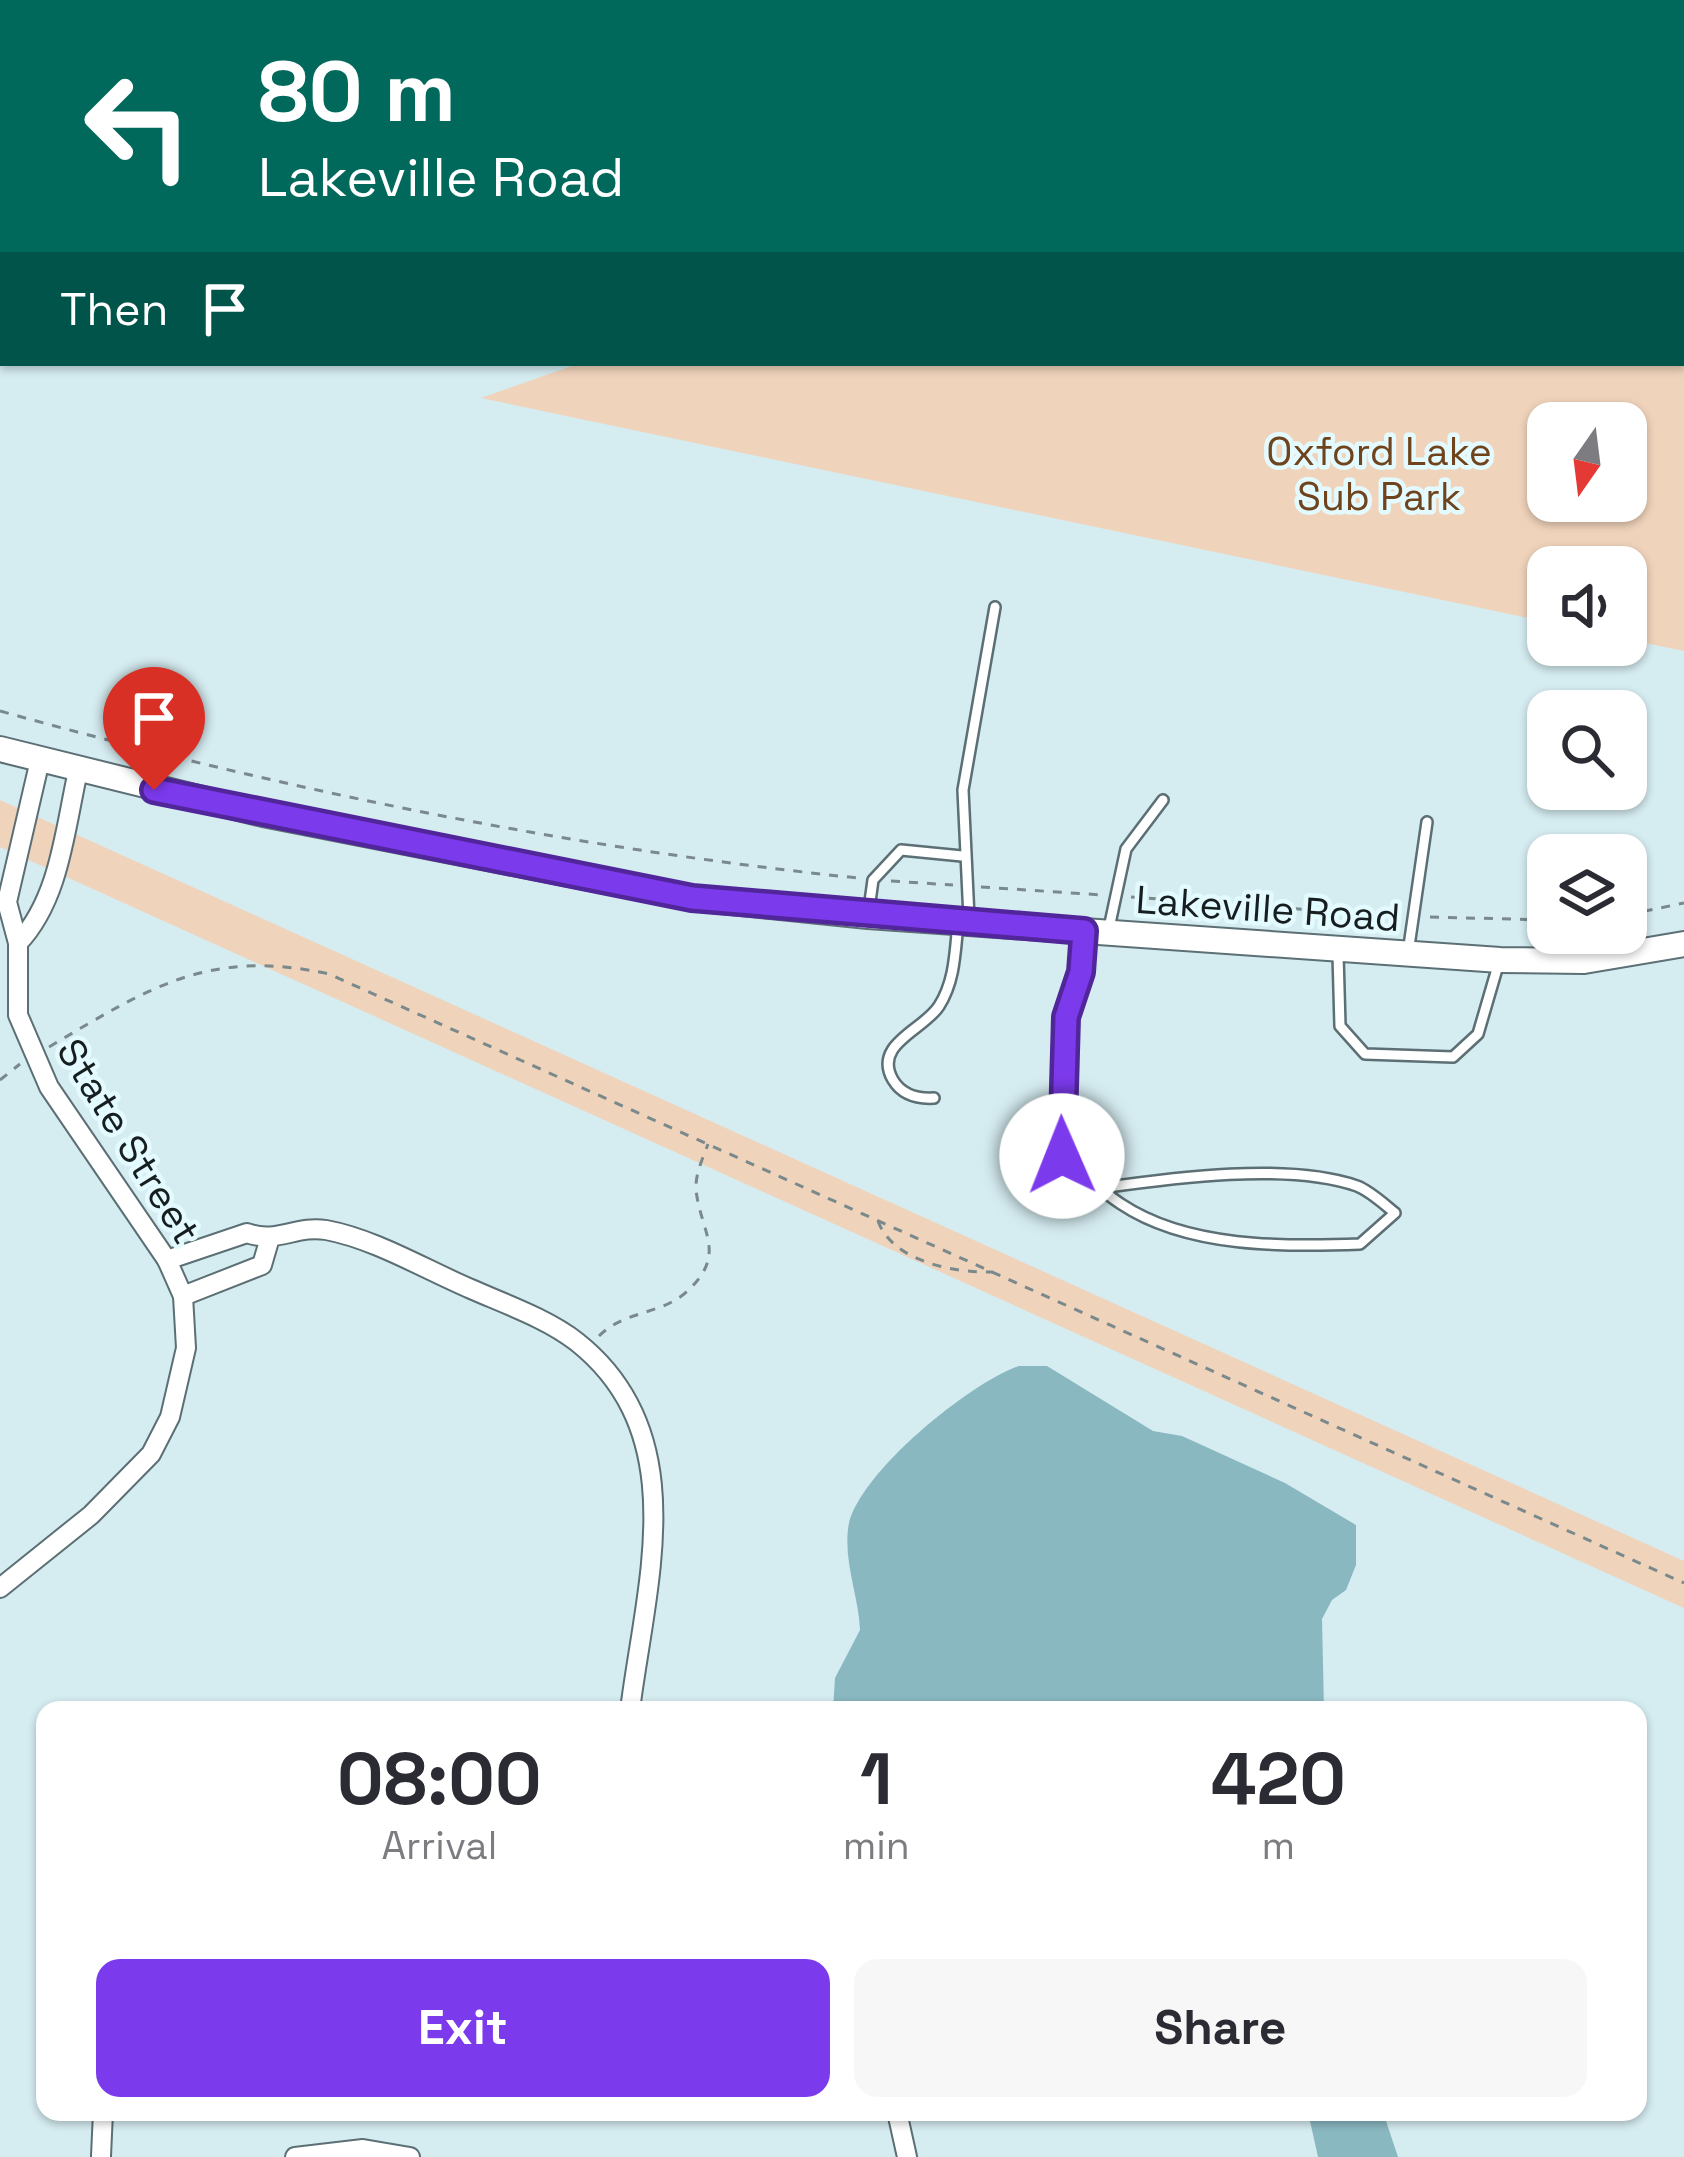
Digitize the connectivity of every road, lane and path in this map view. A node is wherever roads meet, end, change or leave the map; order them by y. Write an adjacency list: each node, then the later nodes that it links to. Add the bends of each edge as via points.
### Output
1 (995, 607): 8 (lane, via 962,790)
2 (0, 711): 9 (path, via 196,763 538,834 683,860)
3 (0, 749): 4 (main road, Lakeville Road)
4 (40, 760): 5 (main road, Lakeville Road); 19 (street, State Street, via 7,902)
5 (78, 771): 14 (main road, Lakeville Road, via 597,883); 19 (street, via 52,885)
6 (1163, 800): 11 (lane, via 1126,849)
7 (1426, 822): 15 (lane)
8 (962, 856): 9 (lane, via 901,850); 10 (lane)
9 (873, 880): 10 (path); 14 (lane)
10 (965, 886): 11 (path); 17 (lane)
11 (1112, 896): 15 (path); 18 (lane)
12 (1684, 903): 13 (path)
13 (1647, 911)
14 (868, 916): 17 (main road, Lakeville Road)
15 (1413, 917): 16 (path); 22 (lane)
16 (1527, 920)
17 (964, 923): 18 (main road, Lakeville Road); 26 (lane, via 940,1005 902,1037 888,1065 909,1096)
18 (1096, 932): 21 (main road, Lakeville Road); 28 (lane, via 1066,1017 1062,1156)
19 (18, 943): 24 (street, State Street, via 18,1015)
20 (1684, 944): 23 (main road, Lakeville Road, via 1584,961)
21 (1338, 948): 22 (main road, Lakeville Road); 23 (lane, via 1340,1026 1365,1054 1454,1057 1478,1034)
22 (1408, 953): 23 (main road, Lakeville Road)
23 (1500, 960)
24 (33, 1056): 25 (path); 27 (path, via 182,975 282,964 329,974); 31 (street, State Street)
25 (0, 1080)
26 (934, 1099)
27 (708, 1144): 29 (path); 34 (path, via 695,1184 712,1238 697,1280 674,1301 609,1326)
28 (1101, 1188): 28 (lane, via 1125,1207 1218,1241 1360,1244 1395,1213 1360,1186 1322,1179 1198,1174)
29 (877, 1219): 32 (path); 32 (path, via 886,1237 913,1255 950,1269)
30 (269, 1241): 31 (street, via 247,1232); 33 (street, via 262,1265); 34 (street, via 325,1229 488,1297)
31 (166, 1260): 33 (street, State Street)
32 (994, 1271): 35 (path)
33 (182, 1296): 36 (street, State Street, via 180,1382 151,1454)
34 (585, 1349): 37 (street, via 614,1376 634,1411 656,1487)
35 (1684, 1583)
36 (0, 1588)
37 (631, 1701)
38 (102, 2121): 40 (street)
39 (899, 2121): 44 (street)
40 (98, 2156): 41 (street)
41 (111, 2157)
42 (295, 2157): 43 (street, via 363,2149)
43 (410, 2157)
44 (907, 2157)

